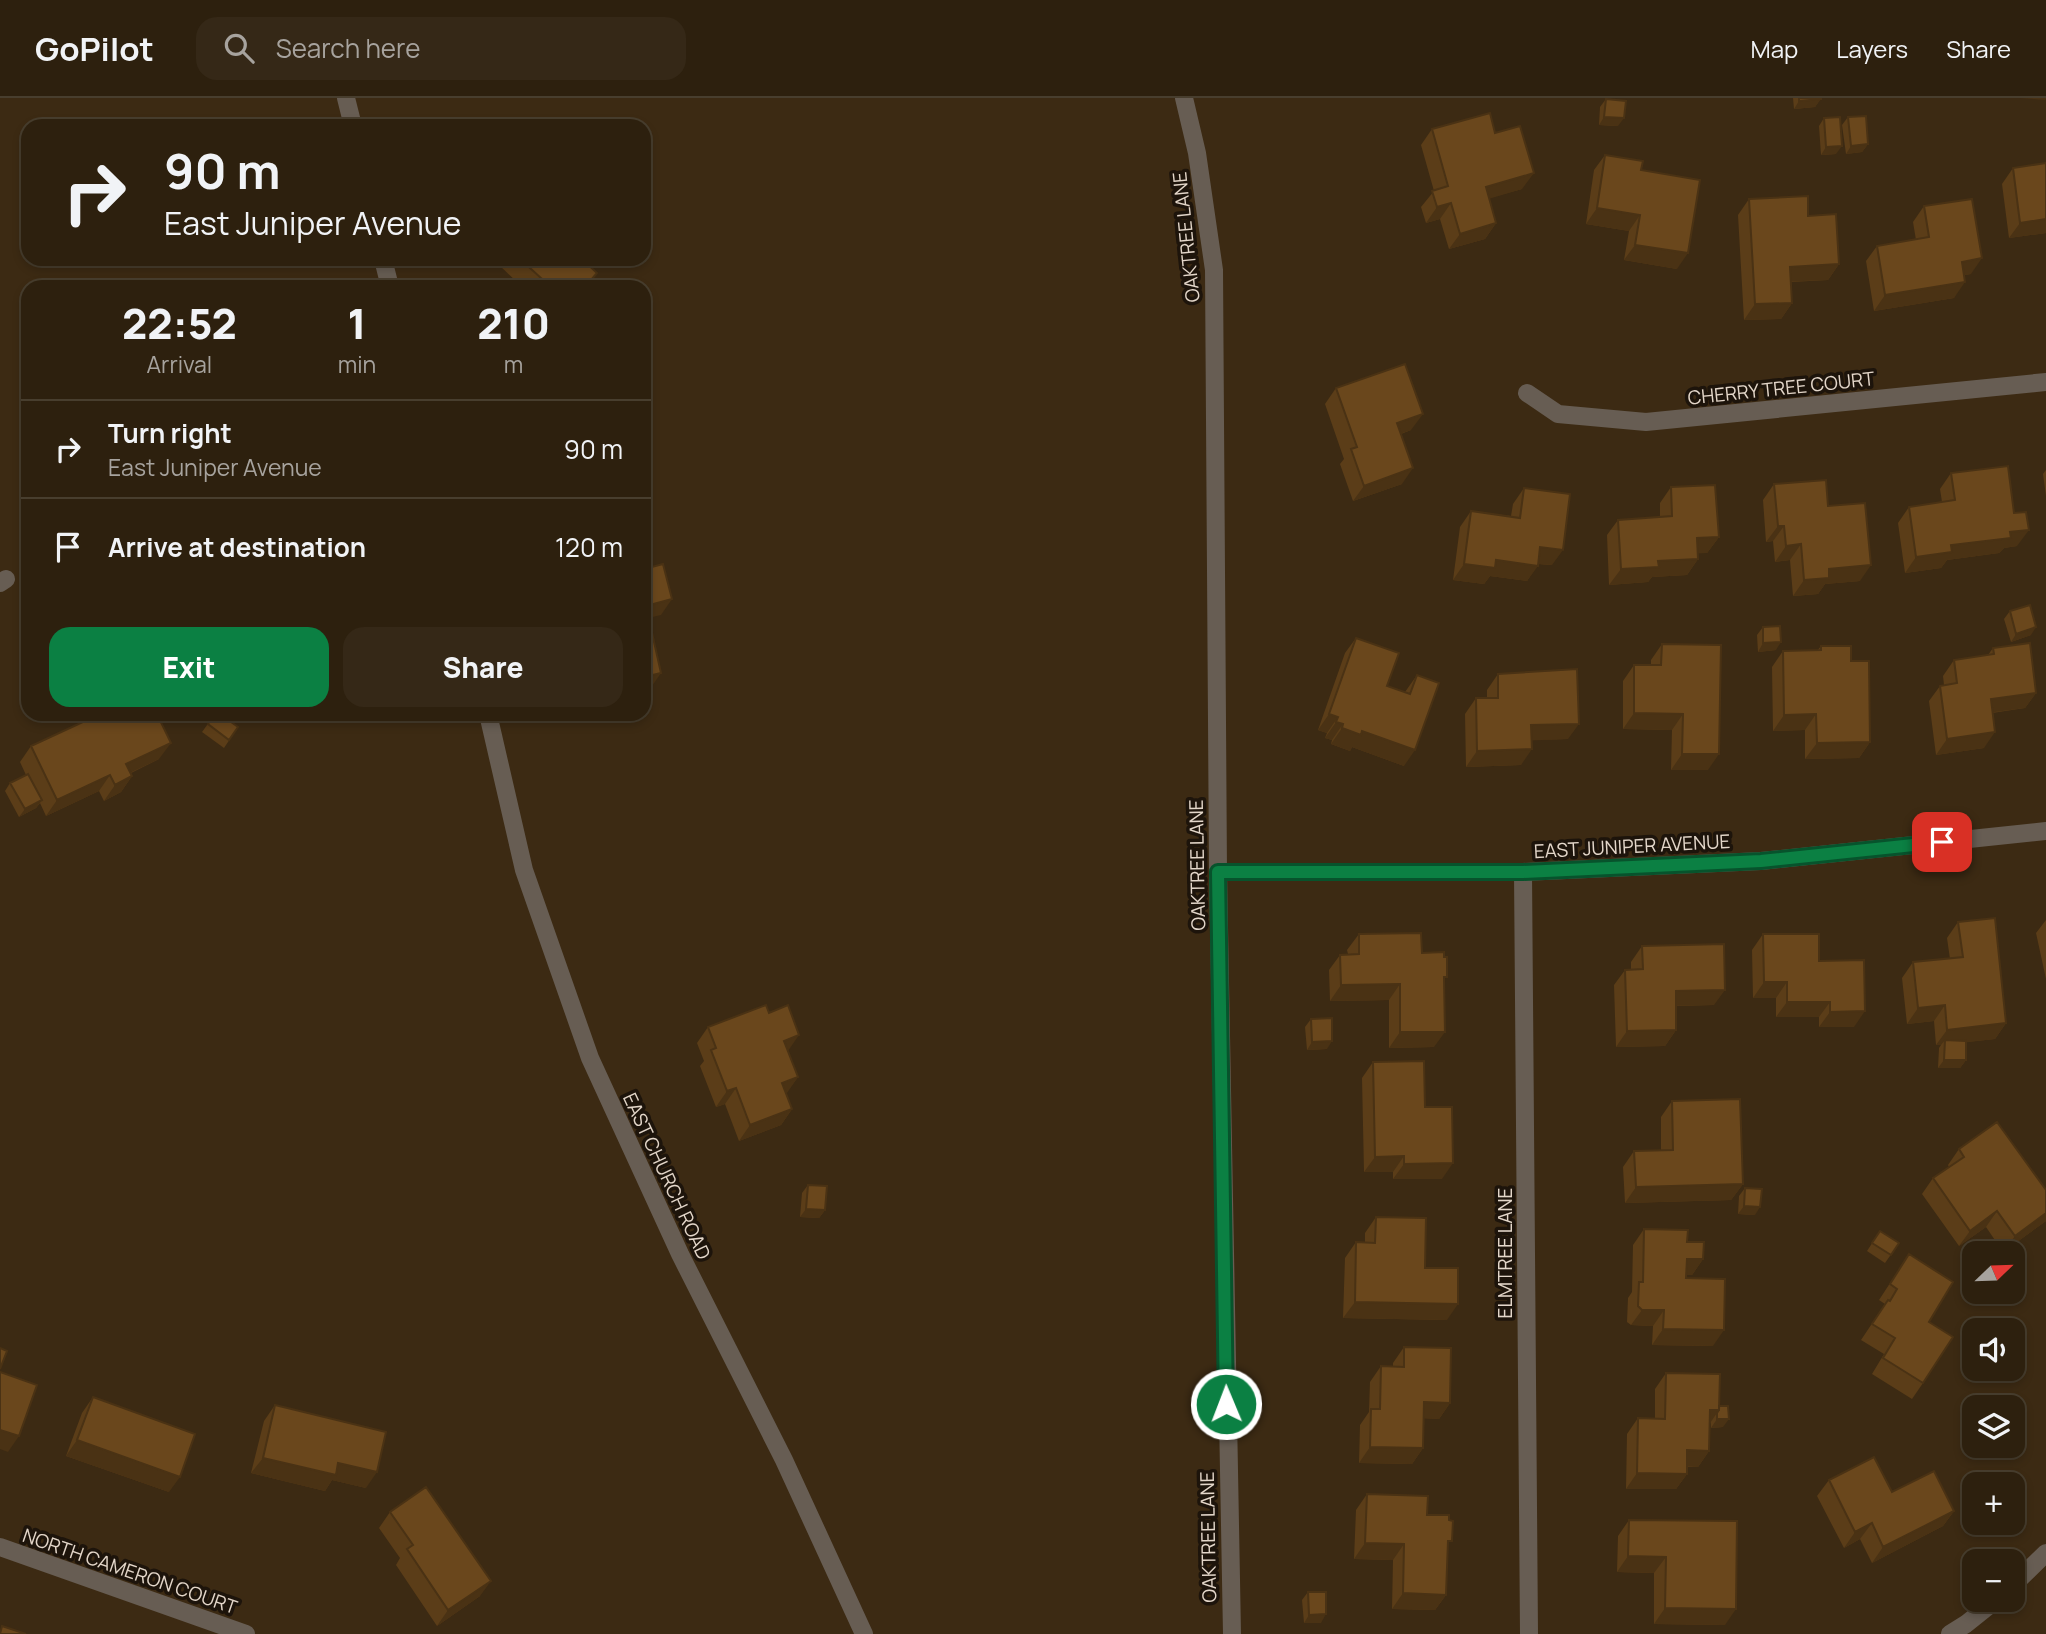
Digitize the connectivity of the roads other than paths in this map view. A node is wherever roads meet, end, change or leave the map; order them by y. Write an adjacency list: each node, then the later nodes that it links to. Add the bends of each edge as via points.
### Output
1 (346, 98): 3 (street)
2 (1184, 98): 8 (street, OAKTREE LANE, via 1214,270)
3 (351, 119)
4 (2046, 382): 5 (street, CHERRY TREE COURT, via 1646,422 1558,414)
5 (1527, 393)
6 (490, 721): 15 (street, EAST CHURCH ROAD, via 524,870 590,1058)
7 (2046, 831): 9 (street, EAST JUNIPER AVENUE, via 1761,861)
8 (1218, 872): 9 (street, EAST JUNIPER AVENUE); 16 (street, OAKTREE LANE)
9 (1523, 872): 17 (street, ELMTREE LANE)
10 (0, 1547): 14 (street, NORTH CAMERON COURT)
11 (2046, 1553): 12 (street)
12 (2025, 1573)
13 (1981, 1612): 18 (street)
14 (246, 1634)
15 (864, 1634)
16 (1231, 1634)
17 (1529, 1634)
18 (1950, 1634)

